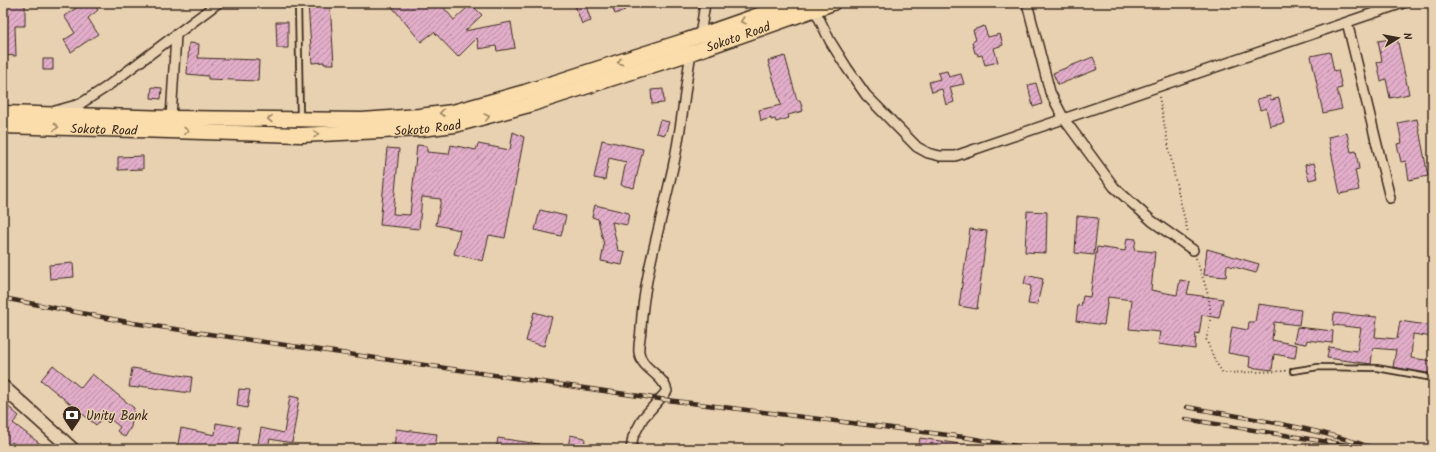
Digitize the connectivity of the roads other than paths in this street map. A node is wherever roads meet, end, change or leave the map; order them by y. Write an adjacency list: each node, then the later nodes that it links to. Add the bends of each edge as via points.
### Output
1 (218, 3): 10 (street)
2 (298, 3): 16 (lane)
3 (705, 3): 11 (street)
4 (794, 3): 11 (main road, Sokoto Road, one-way to 11)
5 (833, 3): 8 (main road, Sokoto Road)
6 (1027, 3): 17 (street, via 1050,92)
7 (1403, 3): 9 (street)
8 (815, 10): 12 (main road, Sokoto Road); 17 (street, via 830,40 866,95 903,134 928,153 955,156)
9 (1347, 22): 17 (street); 19 (street)
10 (176, 36): 14 (street, via 80,104); 15 (street)
11 (700, 36): 16 (main road, Sokoto Road, one-way to 16, via 525,92 453,112 362,120)
12 (691, 53): 18 (main road, Sokoto Road, one-way to 12, via 301,135 421,129 455,125 493,116); 25 (street, via 672,174 655,237 642,306 639,352 642,361 660,378 667,391 643,418 633,437)
13 (3, 113): 14 (main road, Sokoto Road)
14 (48, 114): 15 (main road, Sokoto Road)
15 (171, 118): 16 (main road, Sokoto Road, one-way to 15)
16 (300, 119)
17 (1064, 119): 20 (street, via 1114,188 1152,221)
18 (3, 126)
19 (1390, 198)
20 (1193, 250)
21 (1293, 371): 22 (lane, via 1318,367 1377,368)
22 (1433, 378)
23 (3, 387): 24 (street)
24 (72, 449)
25 (631, 449)

